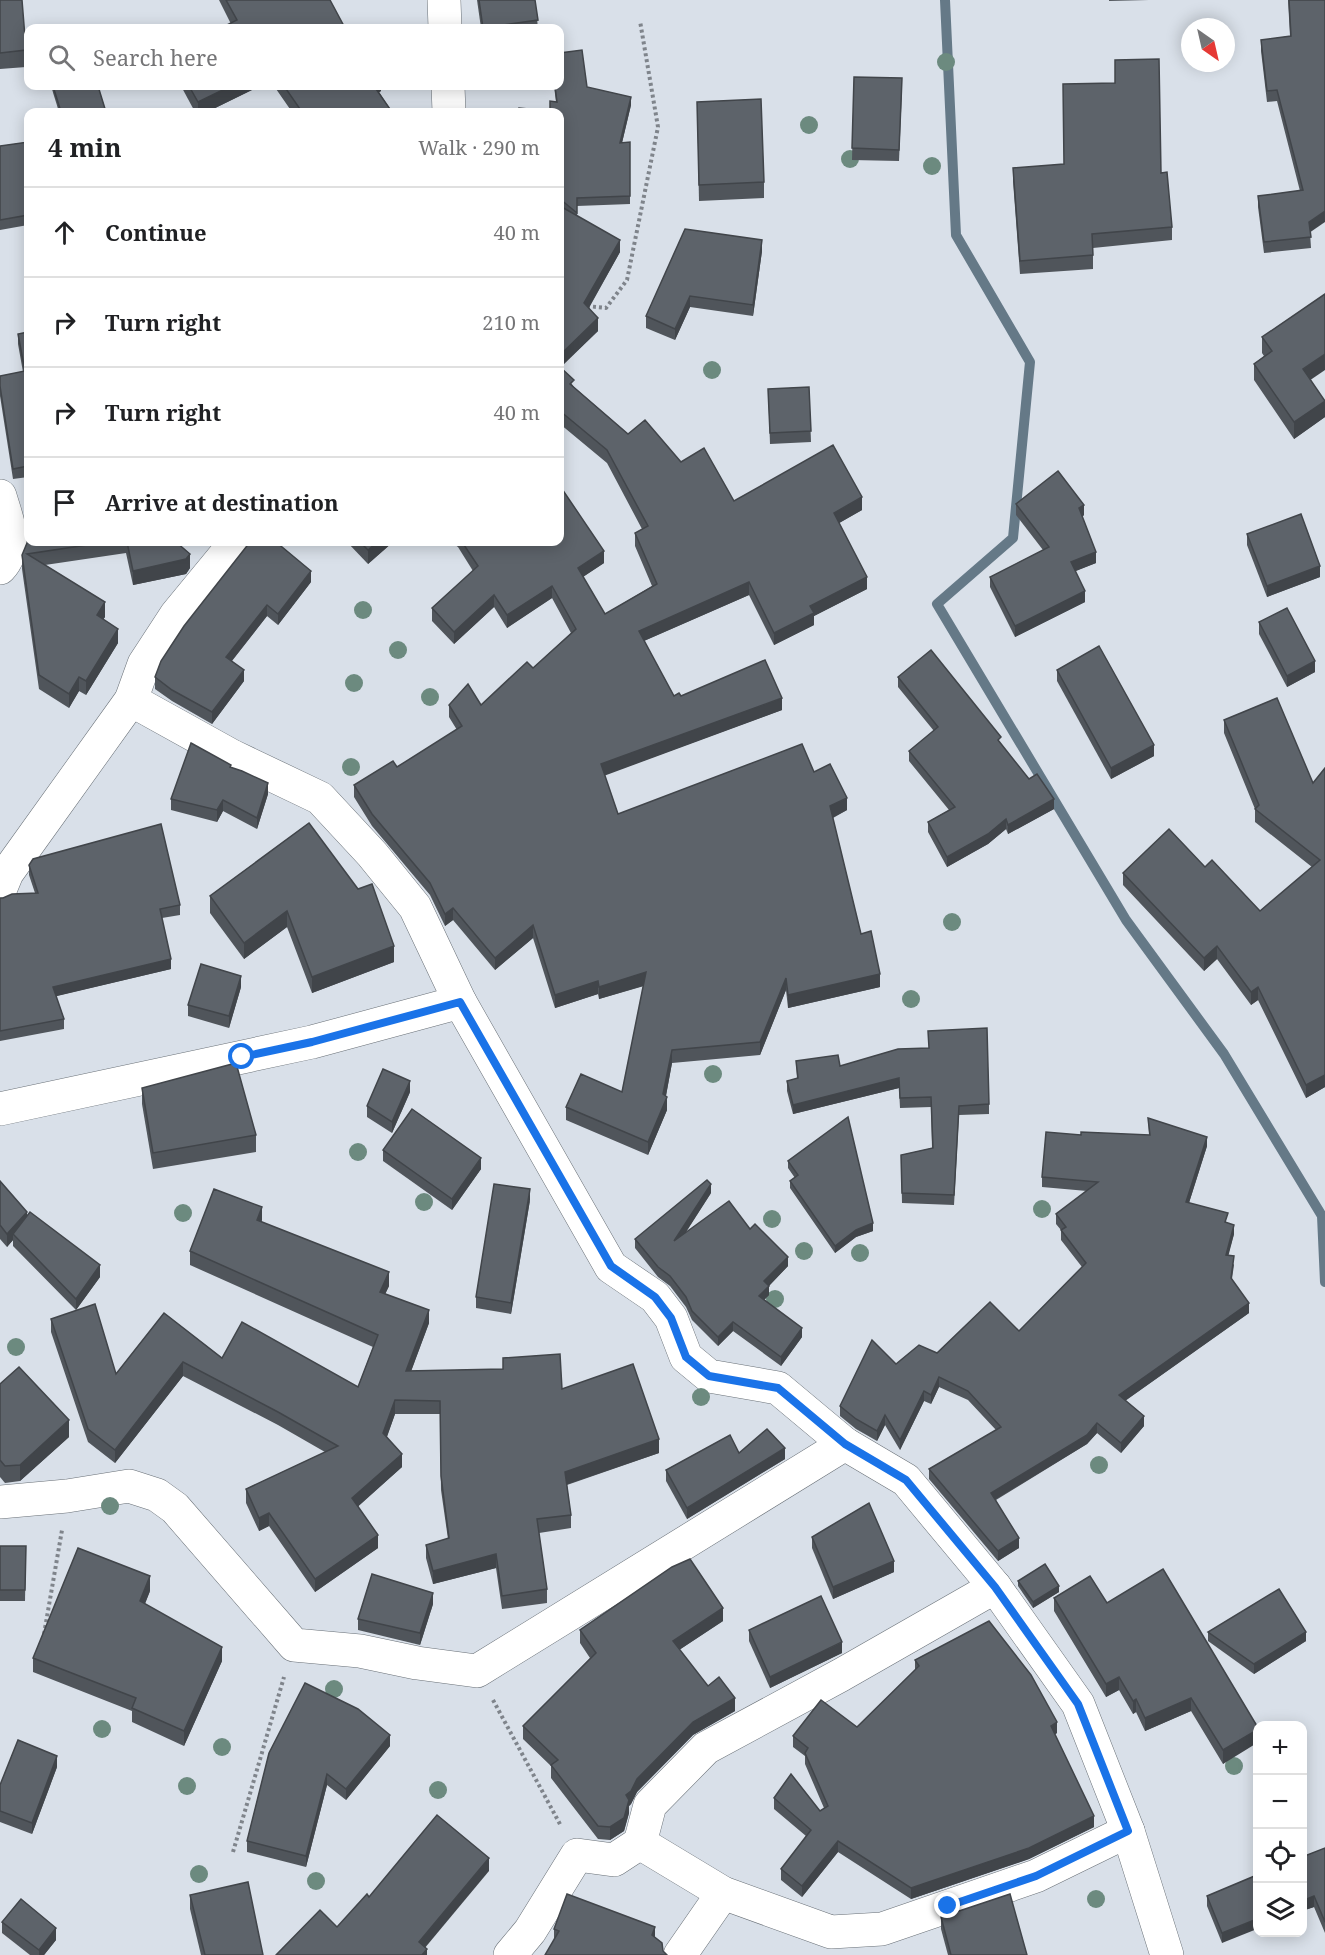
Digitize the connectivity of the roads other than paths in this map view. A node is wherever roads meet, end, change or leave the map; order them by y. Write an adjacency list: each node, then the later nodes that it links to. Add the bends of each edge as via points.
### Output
1 (444, 0): 2 (street)
2 (445, 24)
3 (448, 90): 4 (street)
4 (449, 108)
5 (0, 496): 7 (street, via 12,540 8,560)
6 (233, 546): 8 (street, via 176,615 144,664)
7 (0, 568)
8 (131, 700): 9 (street); 10 (street, via 232,756 320,798 415,907)
9 (2, 878)
10 (460, 1002): 11 (street, via 312,1042); 12 (street, via 611,1266 655,1297 671,1318 686,1357 709,1376 778,1388)
11 (0, 1109)
12 (845, 1444): 13 (street, via 477,1671 360,1651 294,1645 175,1508 157,1494 129,1486); 14 (street, via 906,1480)
13 (0, 1502)
14 (995, 1587): 15 (street, via 1078,1704); 16 (street, via 706,1748 650,1805)
15 (1128, 1831): 17 (street, via 1036,1876 882,1929 831,1932); 20 (street)
16 (640, 1843): 17 (street); 18 (street, via 614,1860 577,1856 530,1931)
17 (723, 1893): 19 (street)
18 (510, 1955)
19 (680, 1955)
20 (1167, 1955)

